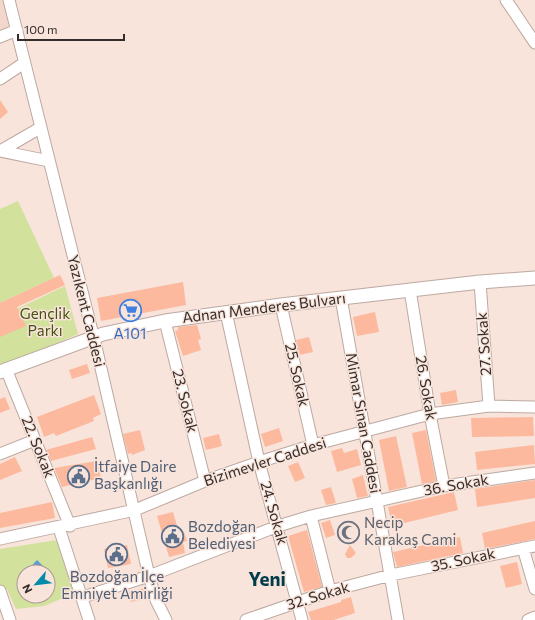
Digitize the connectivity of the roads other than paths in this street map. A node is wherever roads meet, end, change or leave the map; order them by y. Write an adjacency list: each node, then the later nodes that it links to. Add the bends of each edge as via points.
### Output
1 (9, 0): 3 (street, Yazıkent Caddesi)
2 (506, 0): 5 (street)
3 (17, 30): 4 (street); 6 (street, Yazıkent Caddesi)
4 (0, 37)
5 (535, 43)
6 (24, 63): 7 (street); 8 (street, Yazıkent Caddesi)
7 (0, 80)
8 (41, 131): 9 (street, Yazıkent Caddesi); 9 (street, via 8,152)
9 (49, 161): 17 (street, Yazıkent Caddesi)
10 (535, 278): 11 (main road, Adnan Menderes Bulvarı)
11 (480, 282): 12 (main road, Adnan Menderes Bulvarı); 19 (street, 27. Sokak)
12 (410, 290): 13 (main road, Adnan Menderes Bulvarı); 21 (street, 26. Sokak)
13 (341, 298): 14 (main road, Adnan Menderes Bulvarı); 22 (street, Mimar Sinan Caddesi)
14 (281, 305): 15 (main road, Adnan Menderes Bulvarı); 24 (street, 25. Sokak)
15 (226, 312): 16 (main road, Adnan Menderes Bulvarı); 26 (street, 24. Sokak)
16 (165, 321): 17 (main road, Adnan Menderes Bulvarı); 28 (street, 23. Sokak)
17 (93, 337): 18 (main road, Adnan Menderes Bulvarı); 31 (street, Yazıkent Caddesi)
18 (3, 371): 23 (street, 22. Sokak)
19 (489, 406): 20 (street, Bizimevler Caddesi); 21 (street, Bizimevler Caddesi)
20 (535, 407)
21 (430, 414): 22 (street, Bizimevler Caddesi); 29 (street, 26. Sokak)
22 (364, 432): 24 (street, Bizimevler Caddesi); 30 (street, Mimar Sinan Caddesi)
23 (35, 440): 25 (street); 33 (street, 22. Sokak)
24 (313, 445): 26 (street, Bizimevler Caddesi)
25 (0, 454)
26 (259, 462): 28 (street, Bizimevler Caddesi); 34 (street, 24. Sokak)
27 (535, 473): 29 (street, 36. Sokak)
28 (205, 481): 31 (street, Bizimevler Caddesi)
29 (444, 486): 30 (street, 36. Sokak)
30 (377, 501): 32 (street, 36. Sokak); 39 (street, Mimar Sinan Caddesi)
31 (135, 510): 33 (street, Bizimevler Caddesi); 40 (street, Yazıkent Caddesi)
32 (311, 516): 34 (street, 36. Sokak); 43 (street)
33 (70, 526): 35 (street, Bizimevler Caddesi)
34 (278, 526): 40 (street, 36. Sokak); 45 (street, 24. Sokak)
35 (59, 528): 36 (street, Bizimevler Caddesi); 44 (street)
36 (0, 539)
37 (535, 546): 38 (street, 35. Sokak)
38 (523, 548): 39 (street, 35. Sokak); 41 (street)
39 (391, 575): 43 (street, 32. Sokak); 52 (street, Mimar Sinan Caddesi)
40 (149, 576): 44 (street, 36. Sokak); 49 (street, Yazıkent Caddesi, via 156,600)
41 (535, 589)
42 (0, 591): 47 (street)
43 (330, 591): 45 (street, 32. Sokak)
44 (83, 597): 48 (street)
45 (298, 602): 50 (street, 32. Sokak); 51 (street, 24. Sokak)
46 (535, 617): 53 (street)
47 (10, 620)
48 (89, 620)
49 (166, 620)
50 (246, 620)
51 (302, 620)
52 (398, 620)
53 (528, 620)

